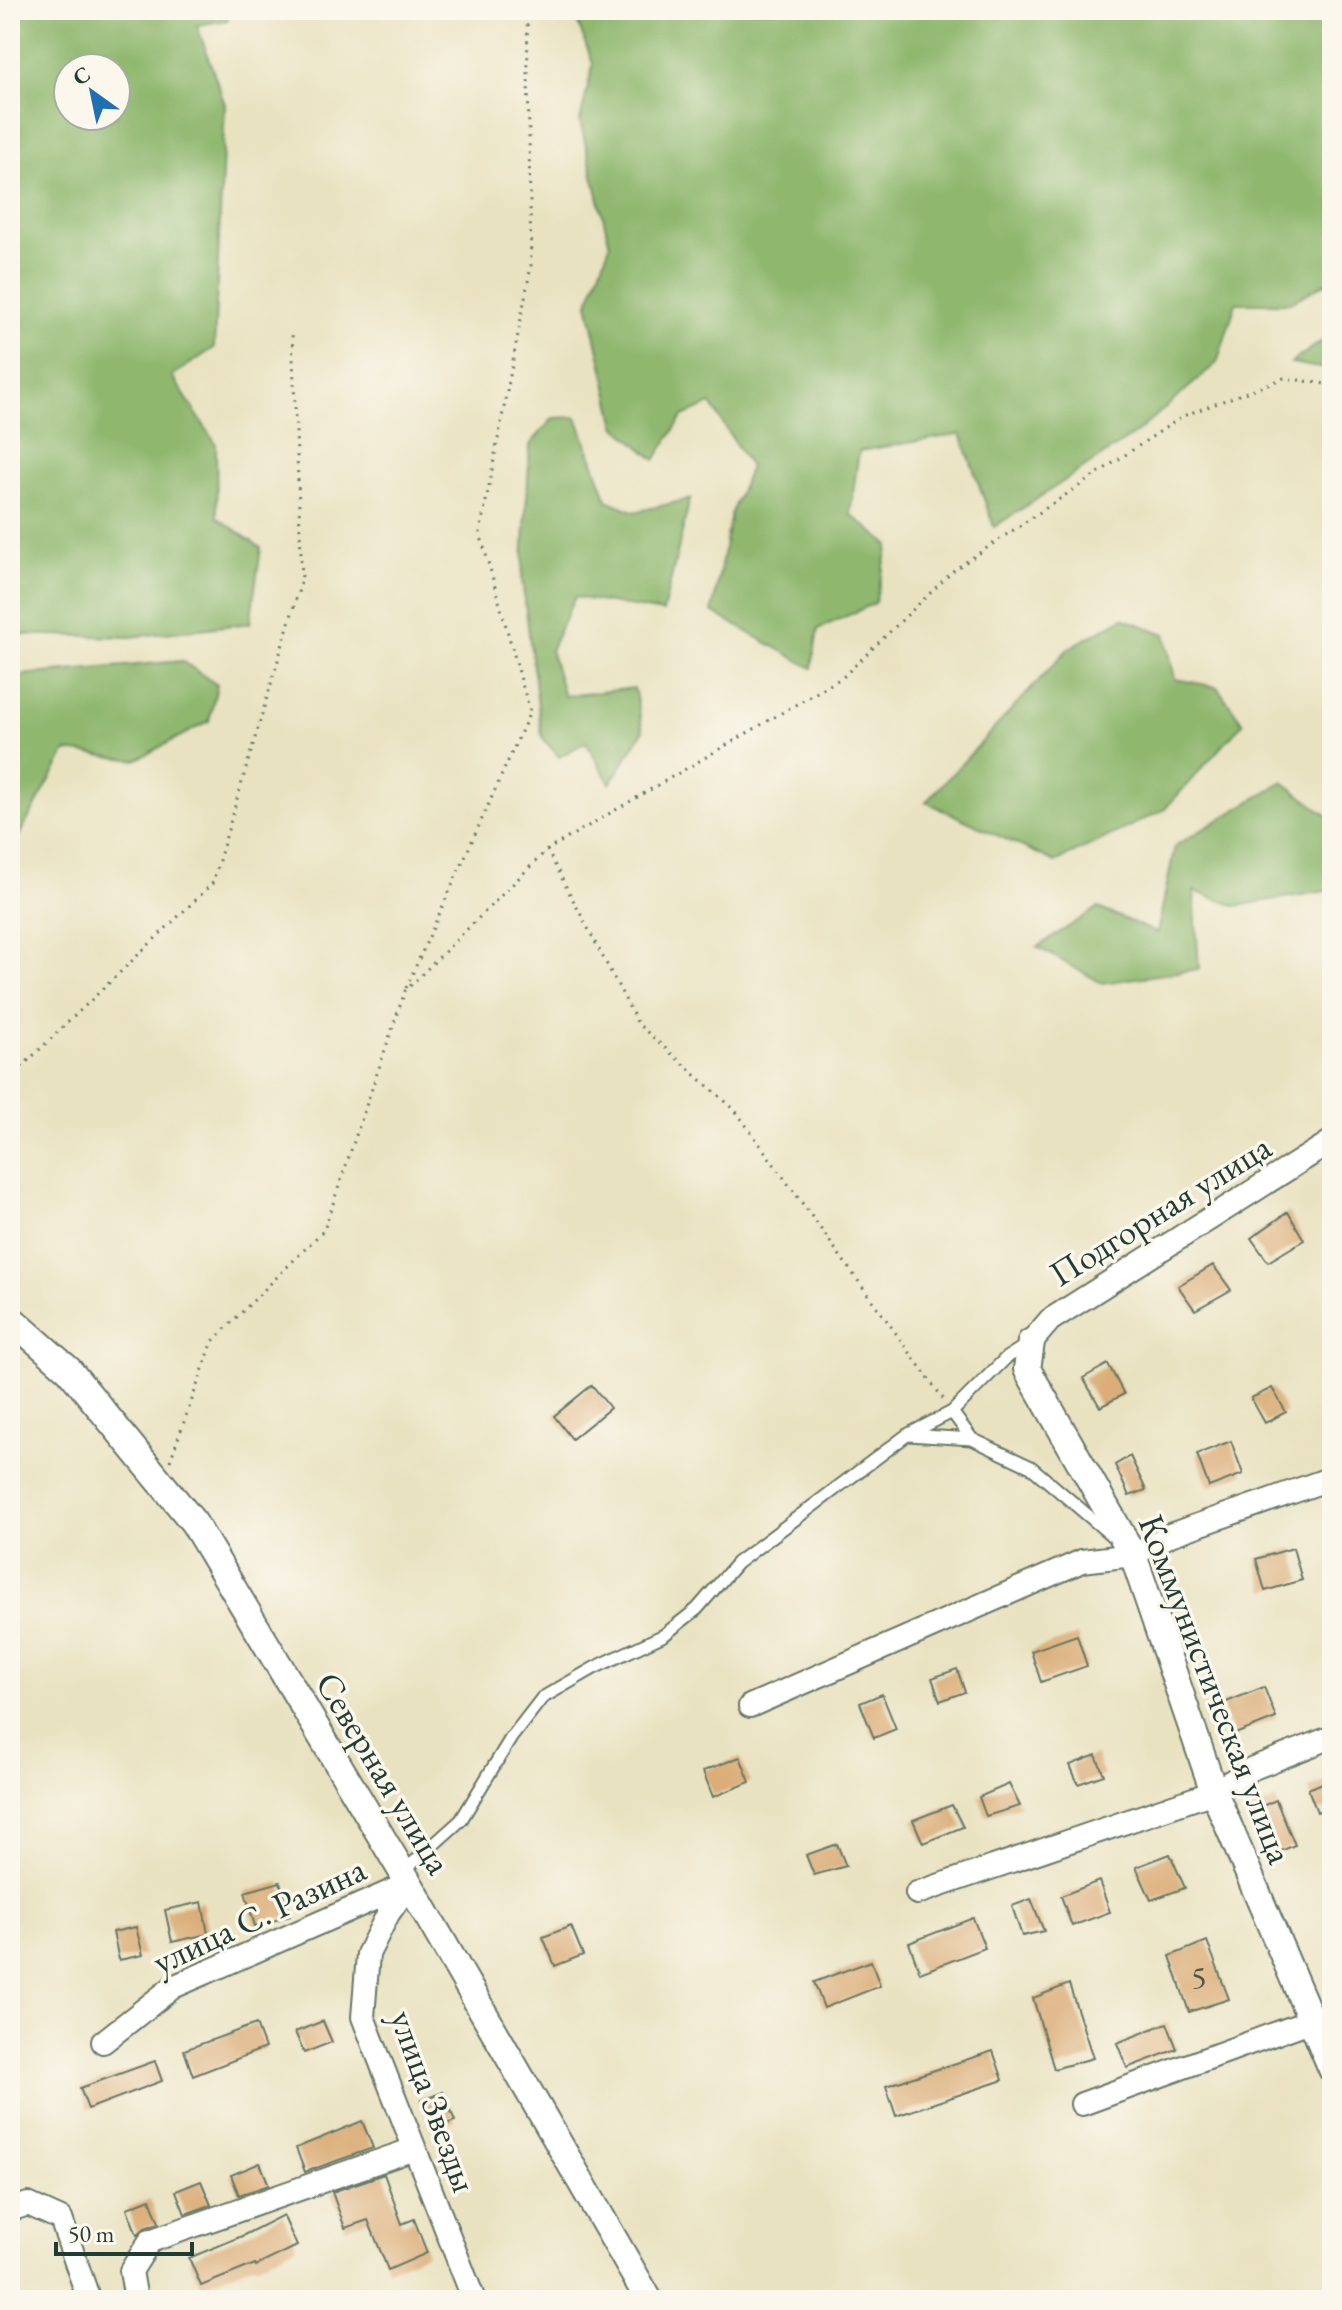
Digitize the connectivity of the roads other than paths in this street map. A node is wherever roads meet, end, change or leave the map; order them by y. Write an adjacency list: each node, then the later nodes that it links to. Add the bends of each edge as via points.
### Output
1 (1332, 1141): 3 (street, Подгорная улица, via 1050,1320)
2 (10, 1318): 12 (street, Северная улица, via 69,1370 194,1523)
3 (1031, 1342): 4 (lane, via 1006,1358); 8 (street, Коммунистическая улица, via 1027,1369)
4 (952, 1412): 5 (lane); 6 (lane)
5 (907, 1435): 6 (lane); 12 (lane, via 737,1563 697,1609 664,1635 542,1698 461,1820)
6 (972, 1439): 8 (lane, via 1031,1467)
7 (1332, 1478): 8 (street, via 1170,1535)
8 (1133, 1555): 9 (street, via 1082,1561); 11 (street, Коммунистическая улица)
9 (750, 1706)
10 (1332, 1737): 11 (street, via 1251,1769)
11 (1214, 1792): 13 (street); 14 (street, Коммунистическая улица)
12 (406, 1878): 15 (street, улица С. Разина, via 173,1987); 18 (street, улица Звезды, via 368,1954 363,2017); 23 (street, Северная улица)
13 (917, 1893)
14 (1322, 2018): 16 (street, Коммунистическая улица); 17 (street)
15 (103, 2042)
16 (1332, 2069)
17 (1082, 2104)
18 (414, 2149): 21 (street, via 150,2241 131,2271); 22 (street, улица Звезды)
19 (10, 2210): 20 (street, via 28,2204 61,2219)
20 (89, 2300)
21 (136, 2300)
22 (474, 2300)
23 (649, 2300)

